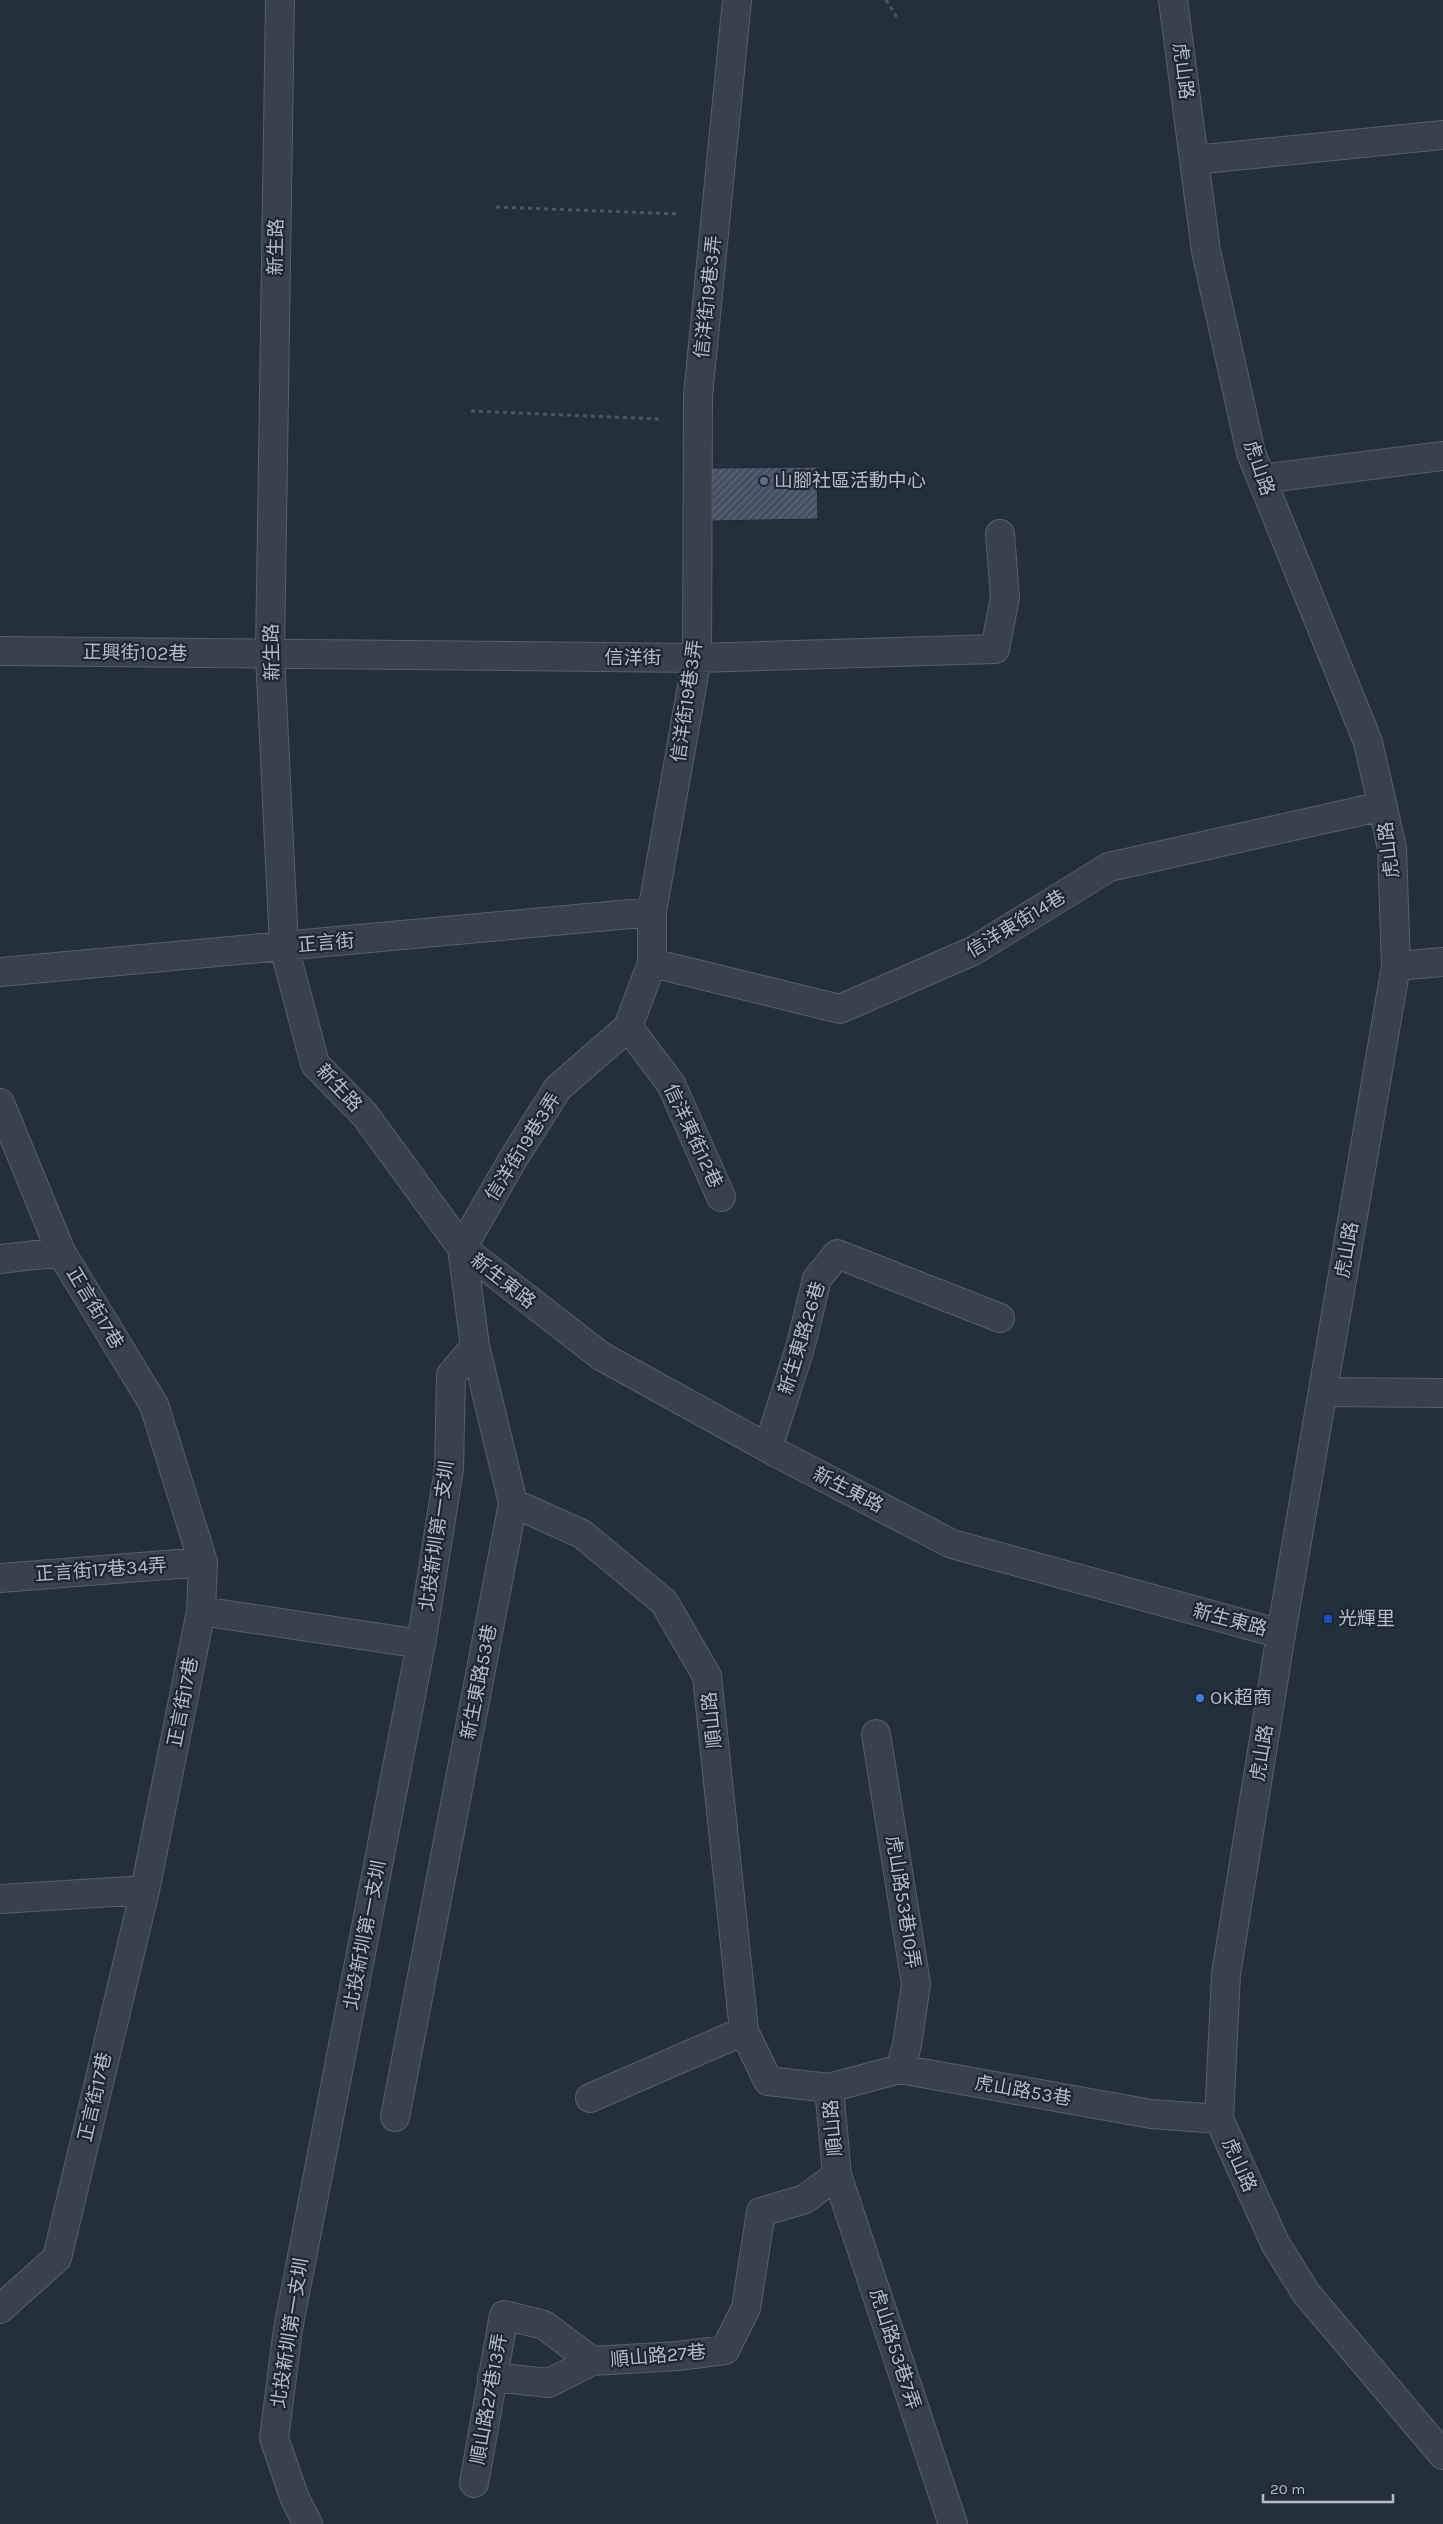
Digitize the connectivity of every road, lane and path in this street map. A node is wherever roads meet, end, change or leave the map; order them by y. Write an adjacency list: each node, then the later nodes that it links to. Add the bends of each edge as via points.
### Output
1 (280, 0): 16 (street, 新生路)
2 (737, 0): 9 (street, 信洋街19巷3弄)
3 (886, 0): 5 (path)
4 (1173, 0): 7 (street, 虎山路)
5 (898, 20)
6 (1443, 135): 7 (street)
7 (1194, 160): 13 (street, 虎山路, via 1206,251 1251,453)
8 (496, 207): 9 (path)
9 (716, 216): 11 (street, 信洋街19巷3弄)
10 (471, 411): 11 (path)
11 (698, 421): 17 (street, 信洋街19巷3弄)
12 (1443, 456): 13 (street)
13 (1262, 479): 18 (street, 虎山路, via 1368,742)
14 (1000, 534): 17 (street, 信洋街, via 1005,596 995,649)
15 (0, 651): 16 (street, 正興街102巷)
16 (270, 655): 17 (street, 信洋街); 20 (street, 新生路)
17 (697, 658): 19 (street, 信洋街19巷3弄)
18 (1383, 806): 21 (street, 信洋東街14巷, via 1109,867 973,952 840,1009); 23 (street, 虎山路, via 1392,848)
19 (652, 912): 20 (street, 正言街); 21 (street, 信洋街19巷3弄)
20 (284, 947): 24 (street, 正言街); 28 (street, 新生路, via 315,1064 365,1115)
21 (652, 962): 25 (street, 信洋街19巷3弄)
22 (1443, 962): 23 (street)
23 (1396, 966): 33 (street, 虎山路)
24 (0, 972)
25 (628, 1027): 27 (street, 信洋東街12巷, via 671,1084); 28 (street, 信洋街19巷3弄, via 558,1088)
26 (0, 1103): 29 (street, 正言街17巷)
27 (721, 1197)
28 (462, 1248): 32 (street, 新生東路53巷); 35 (street, 新生東路, via 600,1356)
29 (61, 1252): 30 (street); 37 (street, 正言街17巷, via 154,1406)
30 (0, 1259)
31 (1000, 1318): 35 (street, 新生東路26巷, via 837,1254 817,1279 800,1348)
32 (475, 1346): 36 (street, 新生東路53巷); 41 (street, 北投新圳第一支圳, via 452,1375 449,1469)
33 (1323, 1392): 34 (street); 40 (street, 虎山路)
34 (1443, 1393)
35 (768, 1448): 40 (street, 新生東路, via 952,1544)
36 (513, 1503): 45 (street, 順山路, via 582,1534 664,1602 707,1676); 49 (street, 新生東路53巷)
37 (203, 1562): 38 (street, 正言街17巷34弄); 39 (street, 正言街17巷)
38 (0, 1578)
39 (201, 1611): 41 (street); 43 (street, 正言街17巷)
40 (1282, 1634): 50 (street, 虎山路, via 1226,1974)
41 (421, 1644): 59 (street, 北投新圳第一支圳, via 288,2329 274,2438 295,2499)
42 (876, 1734): 46 (street, 虎山路53巷10弄, via 916,1984)
43 (144, 1890): 44 (street); 52 (street, 正言街17巷, via 57,2258)
44 (0, 1899)
45 (744, 2030): 47 (street, 順山路, via 768,2081); 48 (street)
46 (900, 2070): 47 (street, 虎山路53巷); 50 (street, 虎山路53巷, via 1151,2114)
47 (829, 2088): 51 (street, 順山路)
48 (590, 2098)
49 (395, 2117)
50 (1219, 2119): 57 (street, 虎山路, via 1275,2243 1306,2293)
51 (837, 2174): 54 (street, 順山路, via 805,2198 761,2212 746,2308); 60 (street, 虎山路53巷7弄)
52 (0, 2309)
53 (504, 2315): 55 (street, 順山路27巷, via 544,2325); 56 (street, 順山路27巷13弄)
54 (725, 2350): 55 (street, 順山路27巷)
55 (592, 2361): 56 (street, 順山路27巷, via 548,2383)
56 (492, 2377): 58 (street, 順山路27巷13弄)
57 (1443, 2455)
58 (474, 2483)
59 (308, 2524)
60 (953, 2524)

